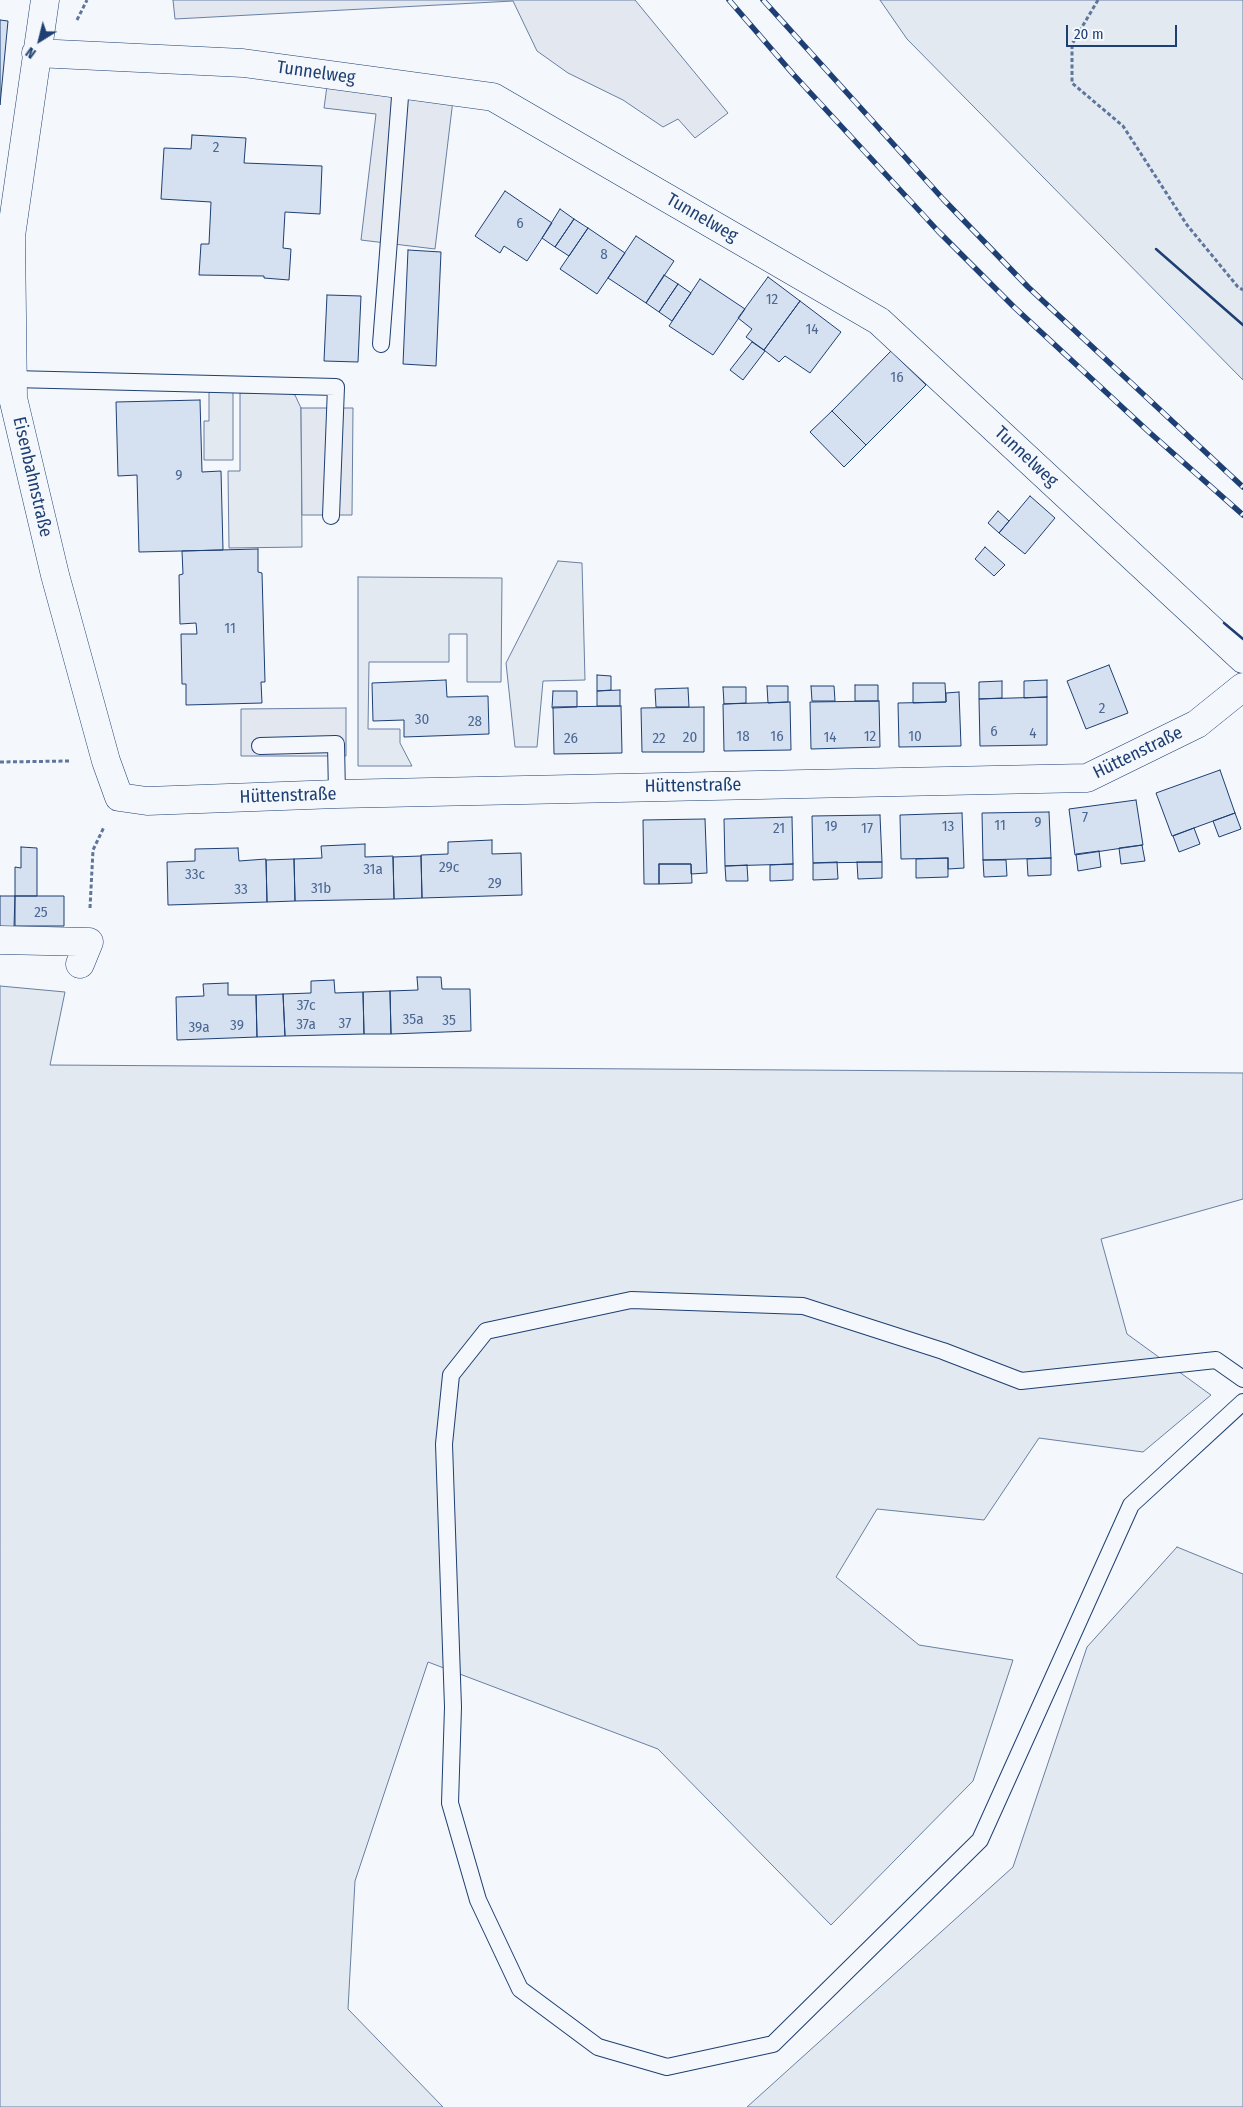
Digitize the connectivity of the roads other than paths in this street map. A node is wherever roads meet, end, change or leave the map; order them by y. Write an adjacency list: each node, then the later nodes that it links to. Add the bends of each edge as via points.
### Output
1 (45, 0): 2 (street, Eisenbahnstraße)
2 (36, 53): 3 (street, Tunnelweg, via 243,63); 4 (street, Eisenbahnstraße)
3 (401, 84): 5 (lane); 8 (street, Tunnelweg, via 493,97 879,321)
4 (6, 236): 6 (street, Eisenbahnstraße)
5 (381, 344)
6 (13, 378): 7 (lane, via 336,387); 12 (street, Eisenbahnstraße, via 13,398 55,575 106,761)
7 (331, 516)
8 (1243, 659)
9 (1243, 687): 11 (street, Hüttenstraße, via 1197,724 1087,778)
10 (260, 746): 11 (lane, via 336,744)
11 (337, 794): 12 (street, Hüttenstraße, via 147,801)
12 (119, 797)
13 (0, 940): 14 (street)
14 (84, 953)
15 (1243, 1379): 16 (lane, via 1216,1360 1021,1381 944,1351 803,1306 631,1300 486,1331 451,1375 444,1444 454,1707 450,1803 478,1900 520,1989 598,2047 667,2066 773,2044 980,1840 1131,1504)
16 (1243, 1402)

